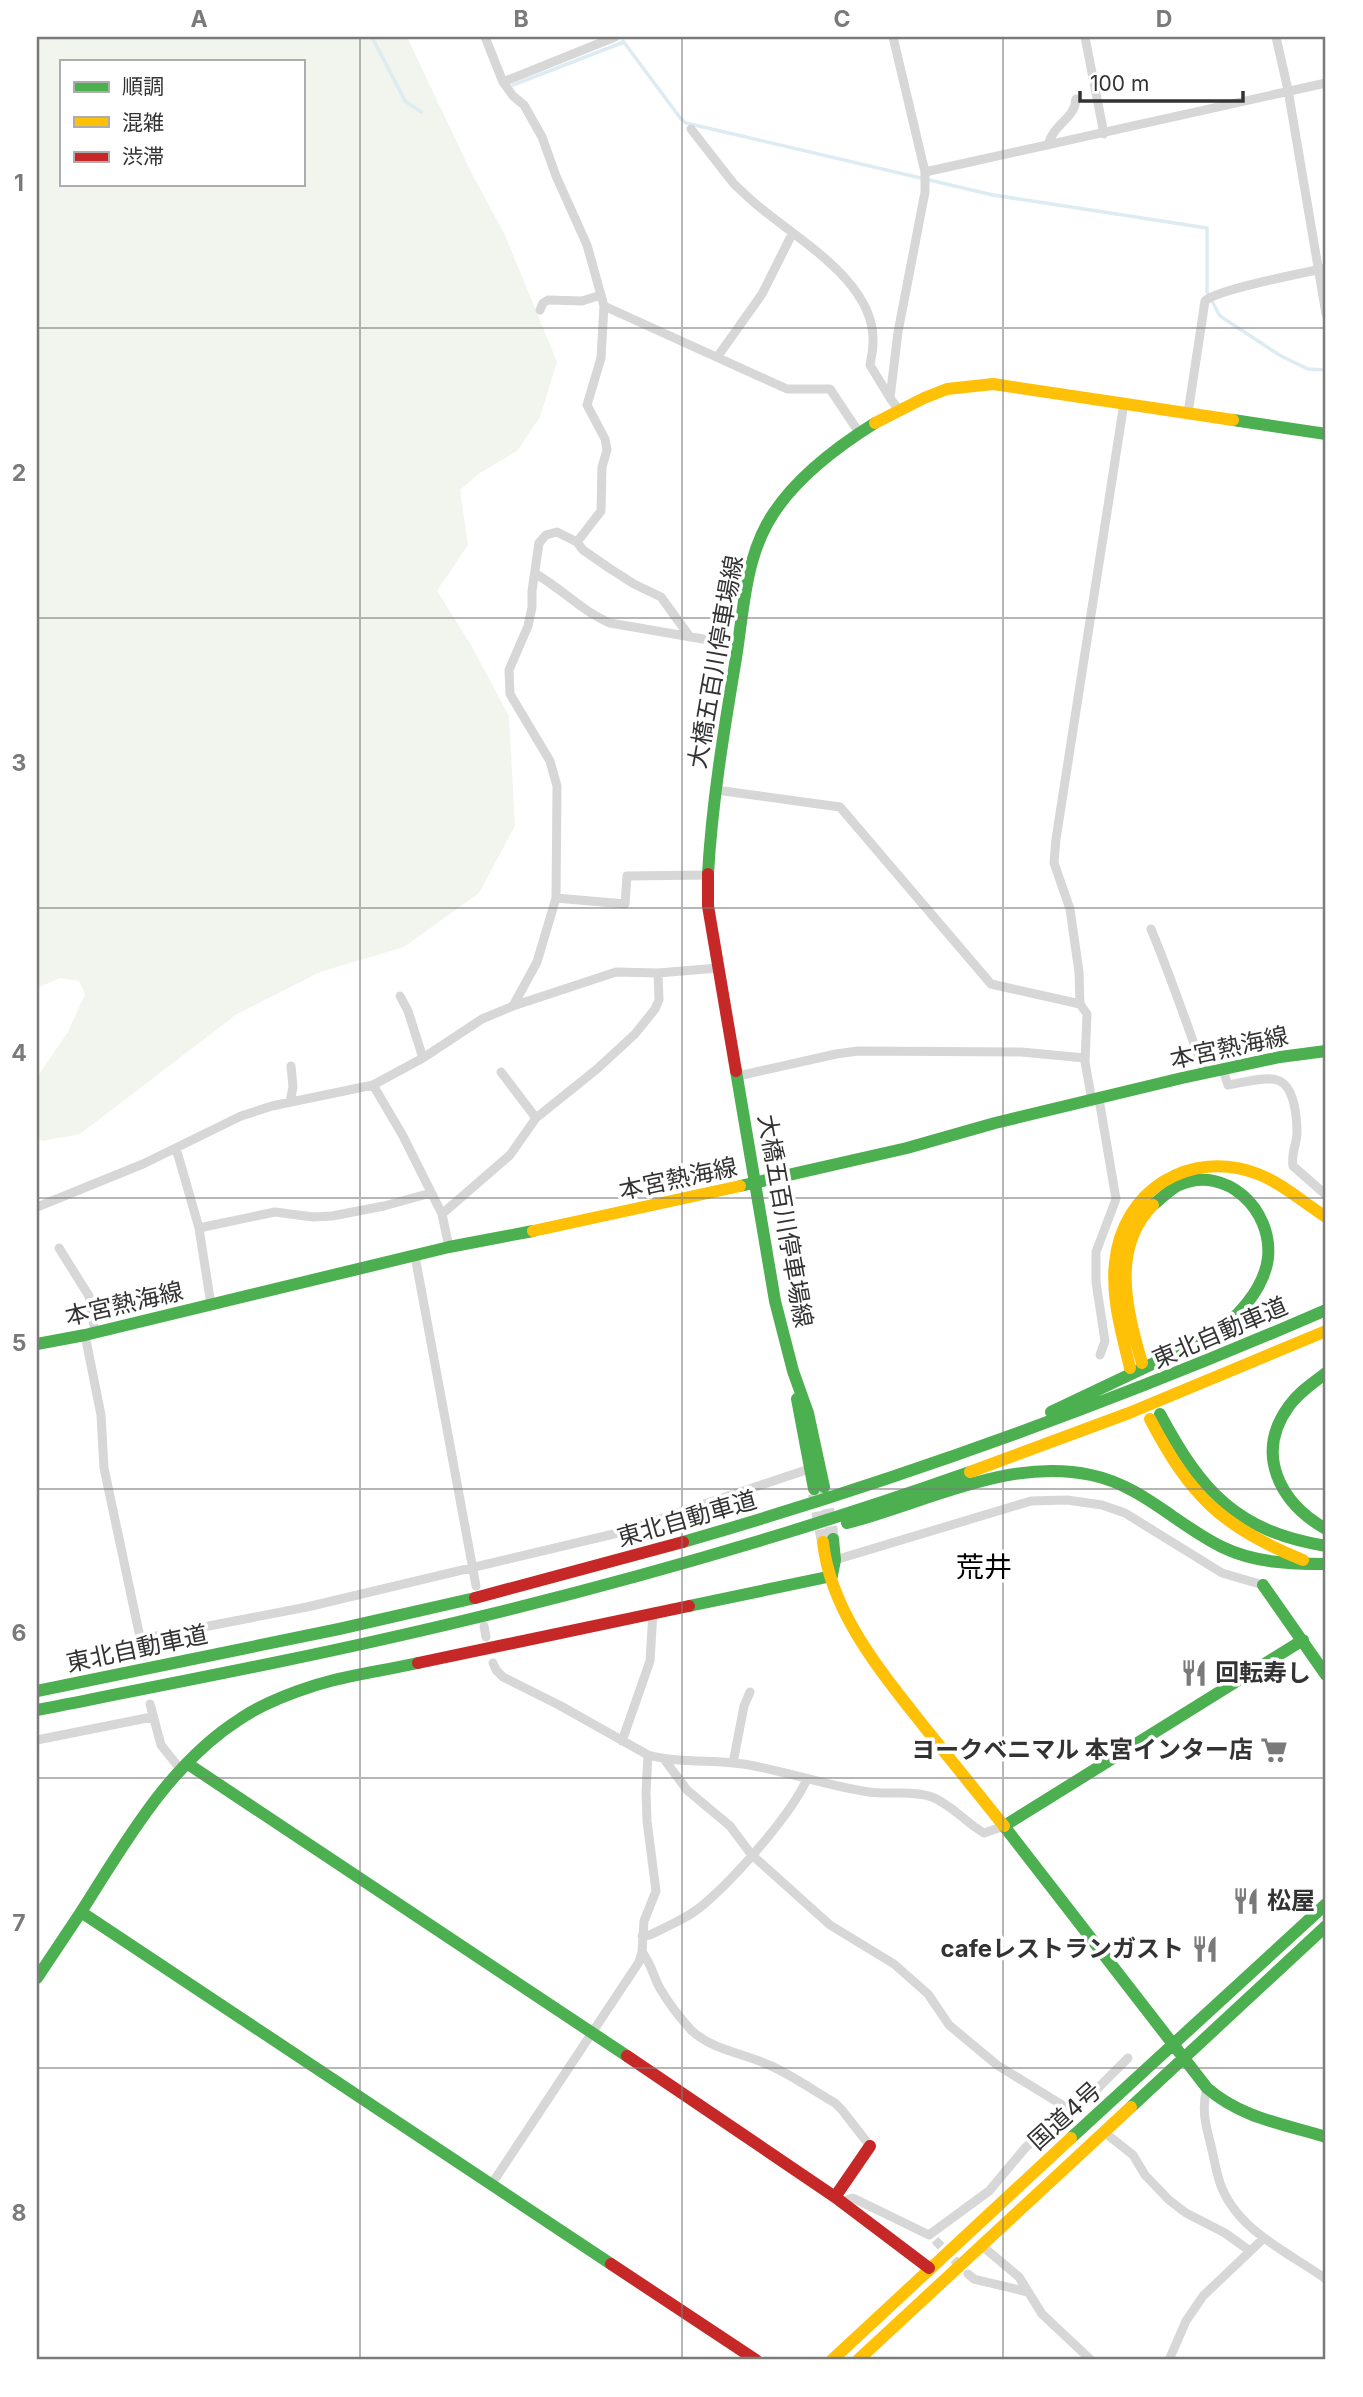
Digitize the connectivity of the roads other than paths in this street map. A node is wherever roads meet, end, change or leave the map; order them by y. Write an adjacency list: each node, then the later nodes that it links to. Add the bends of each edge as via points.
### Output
1 (485, 37): 6 (street)
2 (615, 37): 6 (street)
3 (893, 37): 13 (street)
4 (1085, 37): 11 (street)
5 (1276, 37): 8 (street)
6 (503, 82): 16 (street, via 524,105 542,137 587,246)
7 (1326, 83): 8 (street)
8 (1288, 90): 11 (street); 15 (street)
9 (1076, 99): 12 (street, via 1073,111 1051,134)
10 (691, 129): 14 (street, via 734,184)
11 (1104, 134): 12 (street)
12 (1048, 145): 13 (street)
13 (925, 172): 21 (street)
14 (792, 234): 20 (street, via 762,294); 21 (street, via 850,281 870,324 870,365)
15 (1323, 268): 19 (street); 24 (street, via 1205,301)
16 (601, 295): 17 (street); 18 (street, via 582,301 548,300)
17 (604, 306): 20 (street); 27 (street, via 601,358 587,405 607,450 602,467 603,505)
18 (540, 310)
19 (1326, 314)
20 (718, 356): 26 (street, via 788,388 830,389)
21 (890, 398): 23 (street)
22 (1124, 403): 23 (main road, 大橋五百川停車場線, via 999,384 949,388); 24 (main road, 大橋五百川停車場線); 38 (street, via 1054,863 1070,909)
23 (898, 409): 26 (main road, 大橋五百川停車場線)
24 (1188, 413): 25 (main road, 大橋五百川停車場線)
25 (1326, 433)
26 (860, 435): 30 (main road, 大橋五百川停車場線, via 790,492 772,517 750,573)
27 (577, 542): 28 (street, via 557,532 546,535 537,548); 29 (street, via 609,568 661,597)
28 (536, 574): 29 (street, via 610,624); 33 (street, via 528,626 508,682 510,694 550,761 557,786)
29 (691, 637): 30 (street)
30 (738, 645): 31 (main road, 大橋五百川停車場線)
31 (716, 790): 32 (main road, 大橋五百川停車場線); 38 (street, via 840,807 991,984)
32 (708, 875): 33 (street, via 627,876 625,904); 35 (main road, 大橋五百川停車場線)
33 (556, 898): 39 (street, via 537,962)
34 (1151, 929): 46 (street)
35 (718, 968): 36 (street); 47 (main road, 大橋五百川停車場線)
36 (658, 973): 39 (street, via 607,974); 51 (street, via 659,1000 635,1034)
37 (400, 996): 41 (street)
38 (1080, 1004): 42 (street, via 1087,1014)
39 (513, 1006): 41 (street, via 482,1019)
40 (1326, 1051): 44 (main road, 本宮熱海線)
41 (423, 1058): 48 (street)
42 (1085, 1058): 47 (street, via 1021,1052 858,1051); 49 (street)
43 (291, 1066): 50 (street)
44 (1223, 1070): 46 (main road, 本宮熱海線); 55 (street, via 1228,1086 1270,1079 1285,1085 1295,1109 1293,1166)
45 (501, 1072): 51 (street)
46 (1205, 1074): 49 (main road, 本宮熱海線)
47 (738, 1076): 53 (main road, 大橋五百川停車場線)
48 (373, 1084): 50 (street); 54 (street)
49 (1095, 1100): 53 (main road, 本宮熱海線); 68 (street, via 1116,1199 1096,1252 1105,1341)
50 (290, 1102): 52 (street, via 241,1116)
51 (536, 1118): 57 (street, via 510,1155)
52 (176, 1148): 56 (street); 59 (street)
53 (755, 1184): 60 (main road, 本宮熱海線); 69 (main road, 大橋五百川停車場線, via 775,1301)
54 (431, 1193): 57 (street); 59 (street, via 332,1216 275,1212)
55 (1326, 1195)
56 (37, 1207)
57 (442, 1214): 60 (street)
58 (1326, 1217): 71 (main road, via 1276,1182 1235,1168 1198,1168 1158,1184 1131,1213 1117,1242 1114,1261 1114,1299 1136,1365 1125,1282 1129,1250 1139,1223 1154,1203 1174,1188 1211,1180 1237,1189 1257,1206 1268,1230 1269,1252 1257,1289 1225,1326 1196,1344)
59 (199, 1228): 63 (street)
60 (449, 1247): 62 (main road, 本宮熱海線)
61 (59, 1248): 66 (street, via 89,1296)
62 (415, 1256): 63 (main road, 本宮熱海線); 79 (street)
63 (211, 1305): 66 (main road, 本宮熱海線)
64 (1326, 1310): 71 (main road, 東北自動車道, via 1130,1393)
65 (1326, 1331): 75 (main road, 東北自動車道, via 1033,1449)
66 (90, 1334): 67 (main road, 本宮熱海線); 84 (street, via 104,1468)
67 (38, 1342)
68 (1100, 1355)
69 (793, 1371): 72 (main road, 大橋五百川停車場線); 72 (main road, 大橋五百川停車場線, via 808,1413 819,1488)
70 (1326, 1373): 73 (main road, via 1287,1408 1273,1455 1275,1473 1290,1503)
71 (927, 1467): 89 (main road, 東北自動車道, via 731,1529 517,1587 332,1631)
72 (809, 1469): 79 (street, via 618,1533)
73 (1326, 1529)
74 (1326, 1546): 78 (main road, via 1279,1537 1236,1515 1195,1473 1155,1416 1166,1451 1214,1512 1246,1536)
75 (735, 1547): 78 (main road, via 856,1521 1016,1475 1071,1471 1133,1489 1224,1548 1271,1563); 92 (main road, 東北自動車道, via 520,1607)
76 (835, 1560): 80 (main road); 80 (main road, via 828,1540 825,1560); 81 (street, via 1031,1501 1067,1500 1125,1513 1222,1573)
77 (1326, 1563): 78 (main road)
78 (1312, 1564)
79 (472, 1566): 82 (street); 84 (street, via 307,1607)
80 (832, 1576): 83 (main road); 101 (main road, via 844,1611 882,1673)
81 (1263, 1585): 85 (main road)
82 (476, 1586)
83 (653, 1612): 95 (street, via 650,1661); 99 (main road, via 315,1685 233,1723)
84 (141, 1639): 86 (street)
85 (1303, 1640): 88 (main road); 101 (main road)
86 (144, 1656)
87 (493, 1663): 95 (street, via 503,1676)
88 (1326, 1675)
89 (37, 1691)
90 (750, 1692): 98 (street)
91 (150, 1704): 93 (street)
92 (37, 1710)
93 (152, 1717): 94 (street); 99 (street, via 161,1745)
94 (37, 1740)
95 (622, 1741): 96 (street)
96 (648, 1755): 97 (street); 106 (street, via 647,1821 656,1891)
97 (664, 1759): 98 (street); 102 (street, via 687,1790 730,1825)
98 (733, 1763): 100 (street)
99 (184, 1767): 104 (main road, via 146,1813); 109 (main road)
100 (807, 1779): 101 (street, via 885,1794 920,1794 942,1801 984,1833); 102 (street, via 800,1796)
101 (1004, 1826): 110 (main road)
102 (751, 1854): 106 (street, via 702,1906); 114 (street, via 830,1925 913,1980 950,2025 997,2064)
103 (1326, 1904): 110 (main road, 国道4号)
104 (81, 1912): 108 (main road); 118 (main road)
105 (1326, 1926): 111 (main road, 国道4号)
106 (642, 1936): 107 (street)
107 (642, 1952): 109 (street); 117 (street, via 653,1966 661,1990 694,2033 714,2046 772,2066 835,2104)
108 (37, 1978)
109 (592, 2033): 118 (street); 119 (main road)
110 (1174, 2045): 111 (main road); 123 (main road, 国道4号)
111 (1184, 2057): 113 (main road); 115 (main road, 国道4号)
112 (1128, 2058): 114 (street)
113 (1207, 2088): 116 (main road, via 1218,2100 1242,2112); 120 (street, via 1203,2113 1221,2185 1242,2219)
114 (1072, 2111): 119 (street, via 1026,2147 989,2191 932,2238 853,2198)
115 (1104, 2132): 121 (main road, 国道4号); 122 (street, via 1133,2155 1169,2200)
116 (1326, 2137)
117 (870, 2146): 119 (main road)
118 (491, 2185): 127 (main road)
119 (838, 2200): 123 (main road)
120 (1264, 2238): 122 (street); 125 (street)
121 (981, 2245): 126 (street, via 1019,2277); 129 (main road, 国道4号)
122 (1250, 2251): 131 (street, via 1203,2295)
123 (929, 2268): 128 (main road, 国道4号)
124 (968, 2274): 126 (street)
125 (1326, 2279)
126 (1028, 2292): 130 (street, via 1042,2314)
127 (756, 2360)
128 (832, 2360)
129 (858, 2360)
130 (1091, 2360)
131 (1170, 2360)

